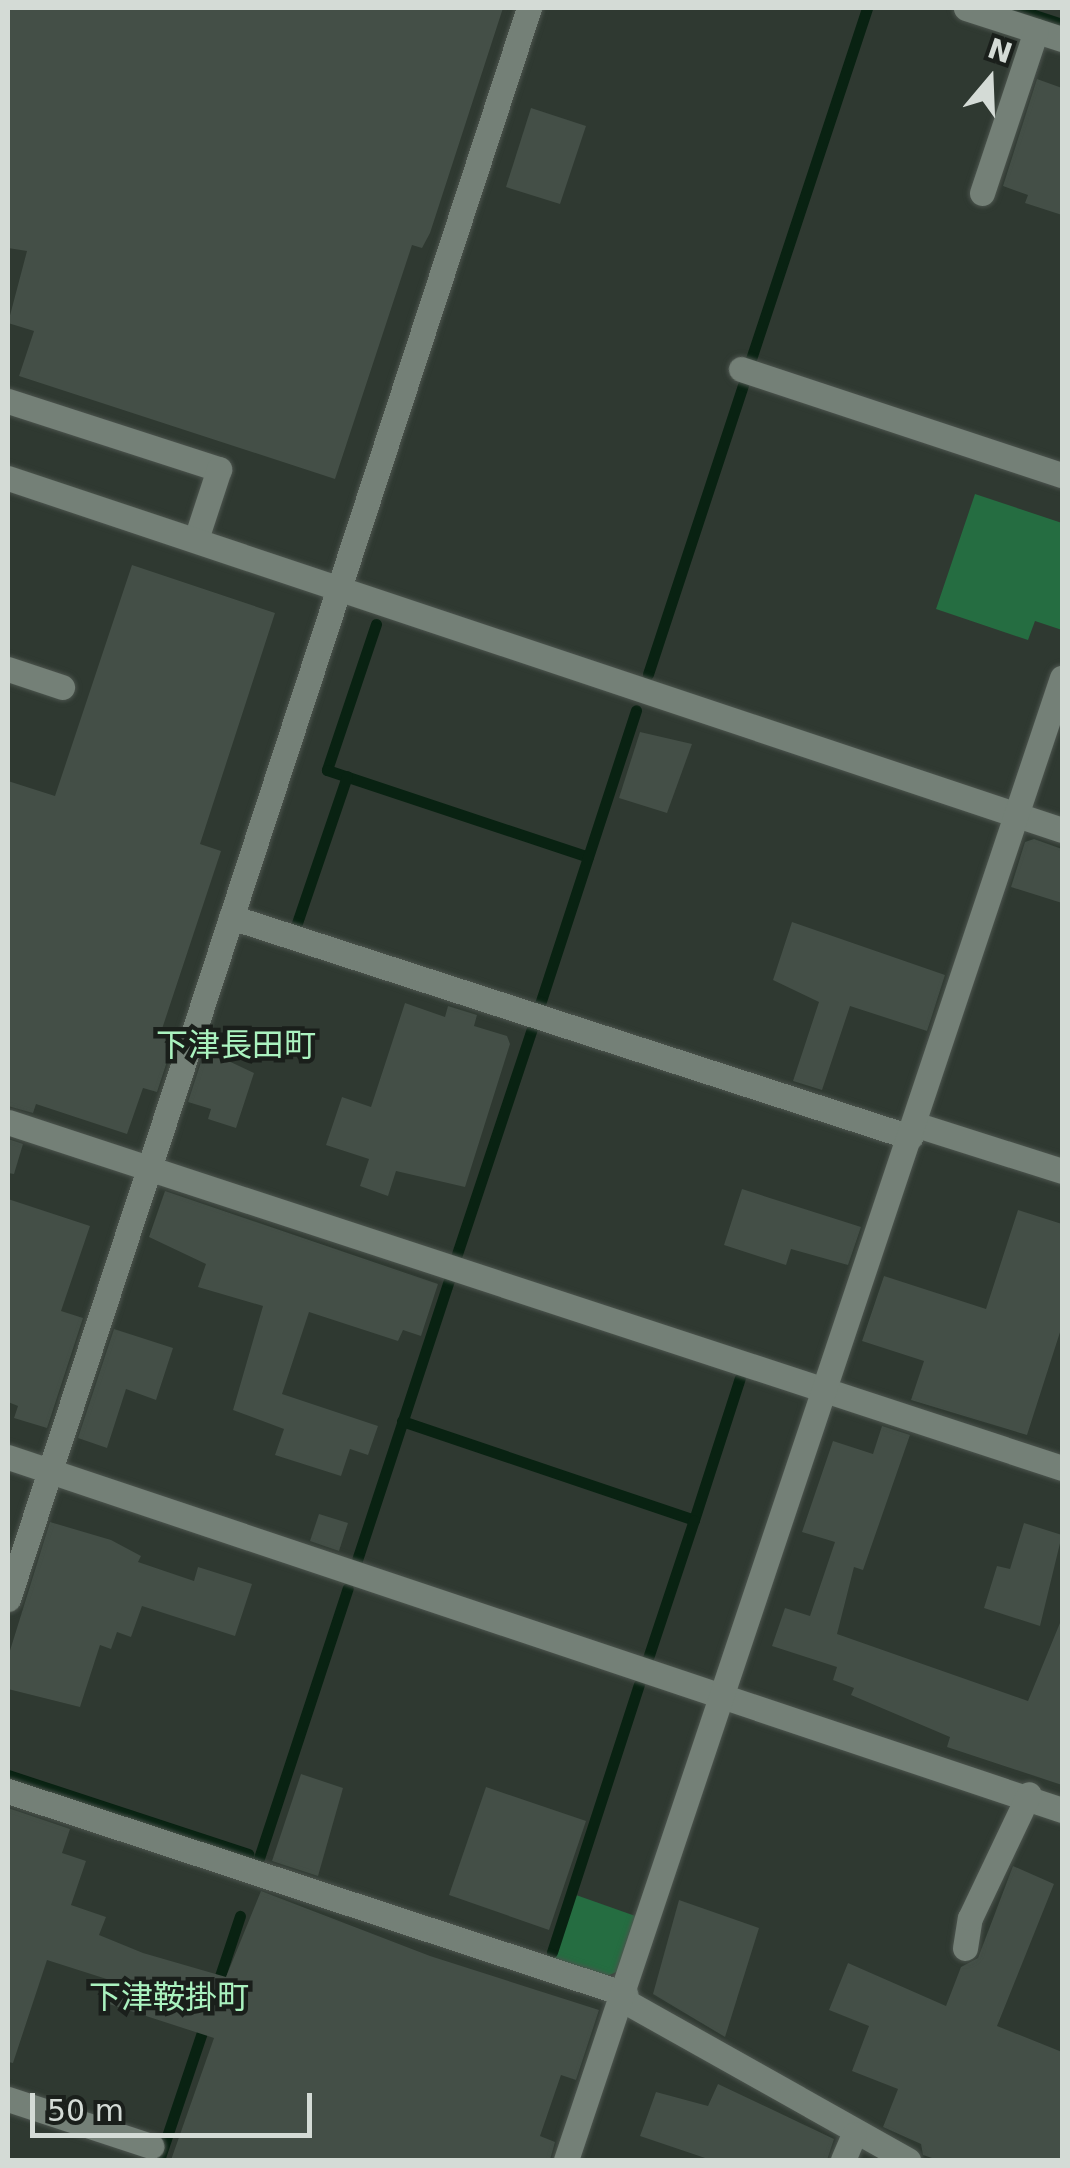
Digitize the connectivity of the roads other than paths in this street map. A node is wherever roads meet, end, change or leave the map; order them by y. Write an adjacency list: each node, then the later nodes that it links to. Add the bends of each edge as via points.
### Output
1 (529, 8): 11 (street)
2 (966, 8): 3 (street)
3 (1036, 30): 4 (street); 5 (street)
4 (1062, 39)
5 (982, 193)
6 (741, 369): 8 (street)
7 (8, 401): 10 (street, via 219,469)
8 (1062, 474)
9 (8, 478): 10 (street)
10 (196, 539): 11 (street)
11 (340, 586): 15 (street); 17 (street)
12 (8, 669): 14 (street)
13 (1062, 678): 15 (street)
14 (62, 687)
15 (1017, 814): 16 (street); 19 (street)
16 (1062, 830)
17 (231, 917): 19 (street); 20 (street)
18 (8, 1122): 20 (street)
19 (912, 1130): 21 (street); 22 (street)
20 (149, 1168): 22 (street); 25 (street)
21 (1062, 1171)
22 (826, 1389): 24 (street); 27 (street)
23 (8, 1457): 25 (street)
24 (1062, 1468)
25 (50, 1471): 26 (street); 27 (street)
26 (8, 1599)
27 (724, 1696): 29 (street); 32 (street)
28 (8, 1791): 32 (street)
29 (1029, 1794): 30 (street); 31 (street, via 970,1918)
30 (1062, 1810)
31 (965, 1948)
32 (624, 1997): 34 (street); 36 (street)
33 (8, 2099): 35 (street)
34 (854, 2134): 37 (street); 38 (street)
35 (151, 2146)
36 (566, 2160)
37 (843, 2160)
38 (908, 2160)

